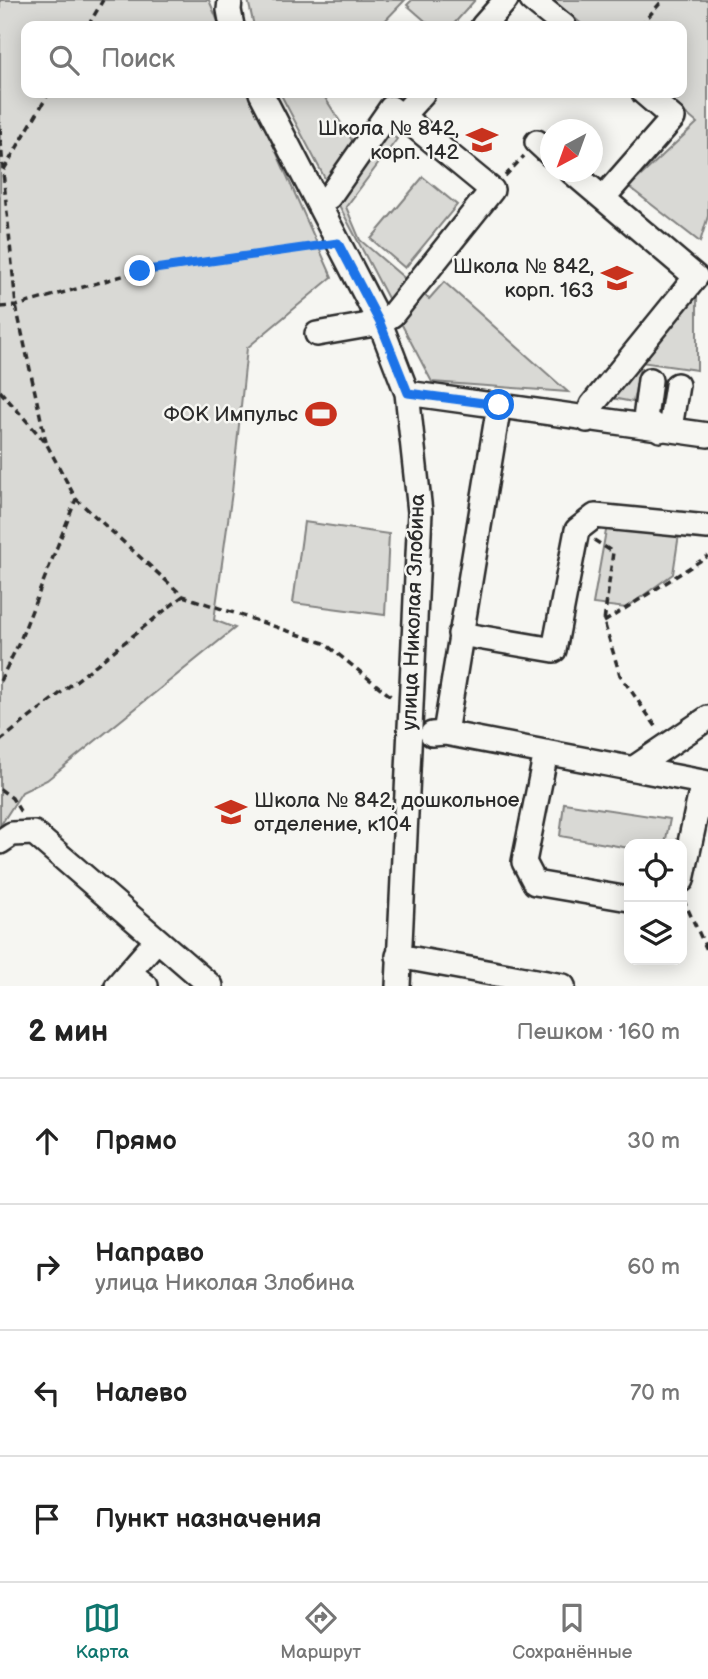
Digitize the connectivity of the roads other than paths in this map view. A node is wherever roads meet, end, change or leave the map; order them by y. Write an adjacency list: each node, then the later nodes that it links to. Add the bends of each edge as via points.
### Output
1 (230, 0): 4 (street)
2 (506, 0): 5 (street)
3 (532, 0): 6 (street)
4 (231, 21)
5 (487, 21)
6 (558, 21)
7 (264, 98): 13 (street, улица Николая Злобина)
8 (418, 98): 10 (street)
9 (650, 98): 12 (street, via 673,118)
10 (402, 116): 13 (street, via 391,108 329,197); 14 (street, via 492,190 392,316)
11 (584, 182): 12 (street)
12 (603, 198): 20 (street, via 696,277 592,405)
13 (317, 203): 14 (street, улица Николая Злобина)
14 (380, 323): 15 (street); 18 (street, улица Николая Злобина)
15 (317, 334)
16 (650, 380): 21 (street, via 645,419)
17 (677, 385): 21 (street, via 671,422)
18 (408, 393): 19 (street); 27 (street, улица Николая Злобина, via 420,512)
19 (499, 405): 20 (street); 24 (street)
20 (587, 420): 21 (street)
21 (660, 430): 22 (street)
22 (708, 435)
23 (708, 527): 24 (street, via 595,516 577,530 554,650)
24 (460, 634): 26 (street)
25 (708, 718): 29 (street)
26 (445, 733): 27 (street); 28 (street)
27 (410, 736): 35 (street, улица Николая Злобина)
28 (546, 752): 29 (street); 33 (street, via 524,862 535,883)
29 (634, 768): 30 (street)
30 (706, 782): 32 (street)
31 (0, 842): 34 (street, via 12,834 34,834)
32 (687, 860)
33 (624, 898)
34 (157, 940): 36 (street); 37 (street)
35 (398, 956): 38 (street, улица Николая Злобина); 39 (street)
36 (131, 981)
37 (210, 986)
38 (398, 986)
39 (562, 986)

